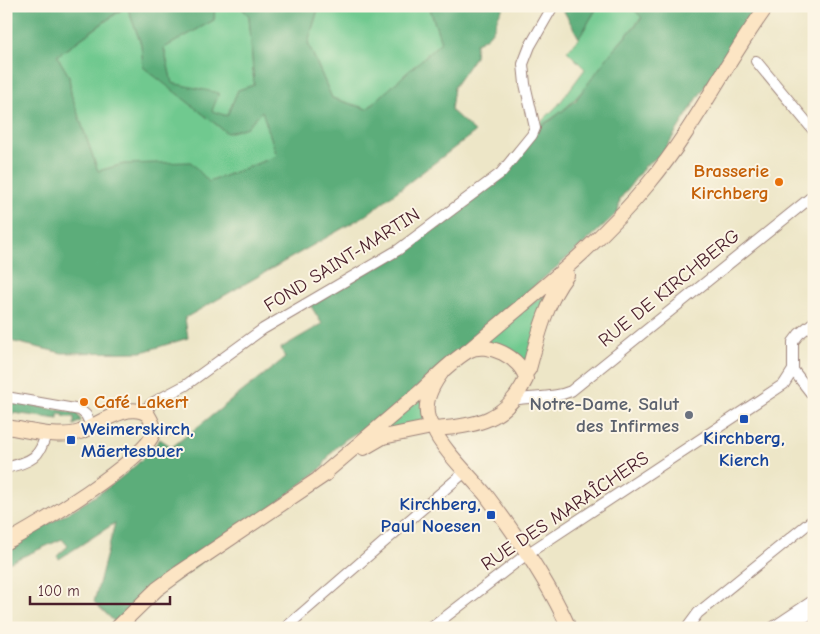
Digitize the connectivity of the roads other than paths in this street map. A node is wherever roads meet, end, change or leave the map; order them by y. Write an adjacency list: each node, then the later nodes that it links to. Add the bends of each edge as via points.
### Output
1 (553, 6): 16 (street, FOND SAINT-MARTIN, via 523,64 535,128 502,173 398,250 263,329 186,385)
2 (767, 6): 6 (main road, via 678,145 618,219)
3 (756, 61): 4 (street)
4 (814, 131)
5 (814, 195): 12 (street, RUE DE KIRCHBERG, via 572,391 558,397)
6 (585, 251): 8 (main road); 11 (main road, via 556,289)
7 (814, 322): 9 (street, via 793,342)
8 (468, 351): 10 (main road); 11 (main road, via 482,348 499,350)
9 (794, 370): 13 (street); 28 (street, RUE DES MARAÎCHERS, via 784,384)
10 (442, 372): 20 (main road, via 428,395); 25 (main road)
11 (525, 377): 12 (street); 15 (main road)
12 (543, 396): 15 (street, RUE DE KIRCHBERG)
13 (814, 396)
14 (6, 397): 18 (street, via 80,410)
15 (513, 400): 19 (main road, via 499,415 482,423)
16 (143, 411): 18 (main road, via 128,411); 27 (main road, via 154,426 148,443 103,481)
17 (6, 427): 21 (main road)
18 (92, 427): 21 (main road, via 74,433)
19 (459, 427): 20 (main road); 22 (main road, via 452,440)
20 (433, 428): 22 (main road); 25 (main road, via 383,437)
21 (46, 433): 23 (street, via 42,449 34,458)
22 (455, 458): 24 (main road)
23 (6, 468)
24 (466, 471): 28 (main road); 32 (street)
25 (320, 478): 31 (main road, via 178,573)
26 (814, 519): 35 (street, via 698,613)
27 (6, 542)
28 (527, 554): 33 (street, RUE DES MARAÎCHERS); 34 (main road)
29 (814, 600): 36 (street)
30 (810, 615): 37 (street); 38 (street)
31 (117, 628)
32 (285, 628)
33 (431, 628)
34 (569, 628)
35 (687, 628)
36 (772, 628)
37 (786, 628)
38 (800, 628)

